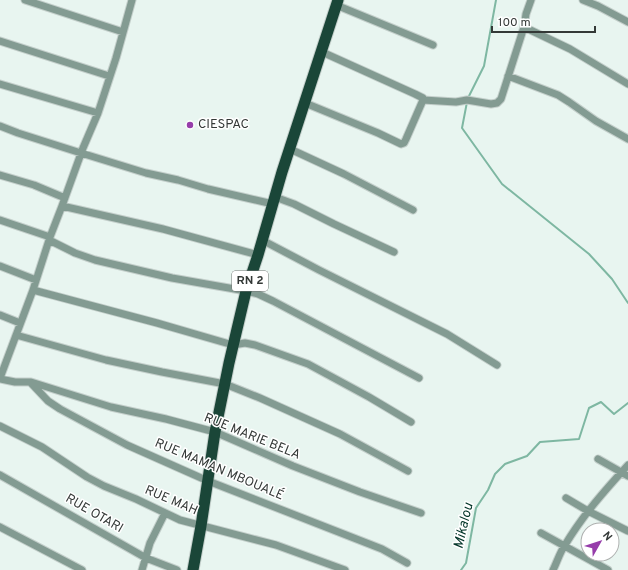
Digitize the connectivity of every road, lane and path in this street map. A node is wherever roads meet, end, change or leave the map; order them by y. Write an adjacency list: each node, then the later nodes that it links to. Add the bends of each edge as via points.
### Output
1 (25, 0): 8 (street)
2 (132, 0): 8 (street)
3 (530, 0): 7 (street)
4 (583, 0): 6 (street)
5 (337, 2): 10 (street); 11 (highway, RN 2)
6 (628, 22)
7 (524, 27): 13 (street); 15 (street, via 570,48)
8 (123, 32): 12 (street)
9 (0, 40): 12 (street)
10 (433, 45)
11 (322, 52): 16 (street); 17 (highway, RN 2)
12 (109, 76): 18 (street)
13 (508, 76): 16 (street, via 501,99 491,104 467,100); 20 (street, via 558,95)
14 (0, 84): 18 (street)
15 (628, 84)
16 (423, 100): 17 (street, via 404,143 401,144)
17 (305, 103): 21 (highway, RN 2)
18 (98, 113): 22 (street)
19 (0, 126): 22 (street)
20 (628, 139)
21 (290, 149): 25 (highway, RN 2); 27 (street)
22 (81, 154): 24 (street); 25 (street, via 208,189)
23 (0, 175): 24 (street)
24 (65, 198): 26 (street)
25 (274, 200): 30 (highway, RN 2); 31 (street, via 294,204)
26 (62, 206): 29 (street); 32 (street, via 163,229)
27 (413, 210)
28 (0, 220): 29 (street)
29 (49, 238): 34 (street); 36 (street, via 75,253 95,260 172,278)
30 (262, 240): 32 (highway, RN 2); 42 (street, via 447,334)
31 (394, 252)
32 (258, 255): 36 (highway, RN 2)
33 (0, 266): 34 (street)
34 (36, 280): 35 (street)
35 (33, 290): 38 (street); 40 (street)
36 (246, 291): 40 (highway, RN 2); 44 (street, via 273,301)
37 (0, 315): 38 (street)
38 (20, 323): 39 (street)
39 (16, 335): 41 (street); 46 (street, via 106,360)
40 (234, 345): 46 (highway, RN 2); 47 (street, via 254,345 308,364)
41 (3, 362): 43 (street)
42 (497, 365)
43 (0, 378): 45 (street, RUE MARIE BELA, via 15,382)
44 (419, 378)
45 (31, 382): 49 (street, RUE MARIE BELA, via 111,407); 56 (street, RUE MAMAN MBOUALÉ, via 48,401 60,409 127,444)
46 (226, 384): 49 (highway, RN 2); 52 (street, via 340,434)
47 (411, 422)
48 (0, 426): 59 (street, RUE MAH, via 42,447 104,486)
49 (215, 432): 56 (highway, RN 2); 60 (street, RUE MARIE BELA, via 293,466)
50 (598, 458): 53 (street)
51 (628, 465): 53 (street)
52 (408, 471)
53 (621, 472): 55 (street); 58 (street)
54 (0, 475): 66 (street, RUE OTARI)
55 (628, 476)
56 (208, 481): 61 (highway, RN 2); 67 (street, RUE MAMAN MBOUALÉ, via 382,549)
57 (566, 498): 58 (street)
58 (588, 511): 63 (street); 65 (street)
59 (165, 513): 61 (street, RUE MAH); 66 (street)
60 (421, 513)
61 (201, 526): 71 (highway, RN 2); 72 (street, RUE MAH, via 276,545)
62 (0, 527): 68 (street)
63 (628, 531)
64 (541, 533): 65 (street)
65 (564, 546): 73 (street); 74 (street)
66 (146, 558): 69 (street); 70 (street, RUE OTARI)
67 (407, 563)
68 (82, 570)
69 (142, 570)
70 (177, 570)
71 (192, 570)
72 (345, 570)
73 (553, 570)
74 (608, 570)

